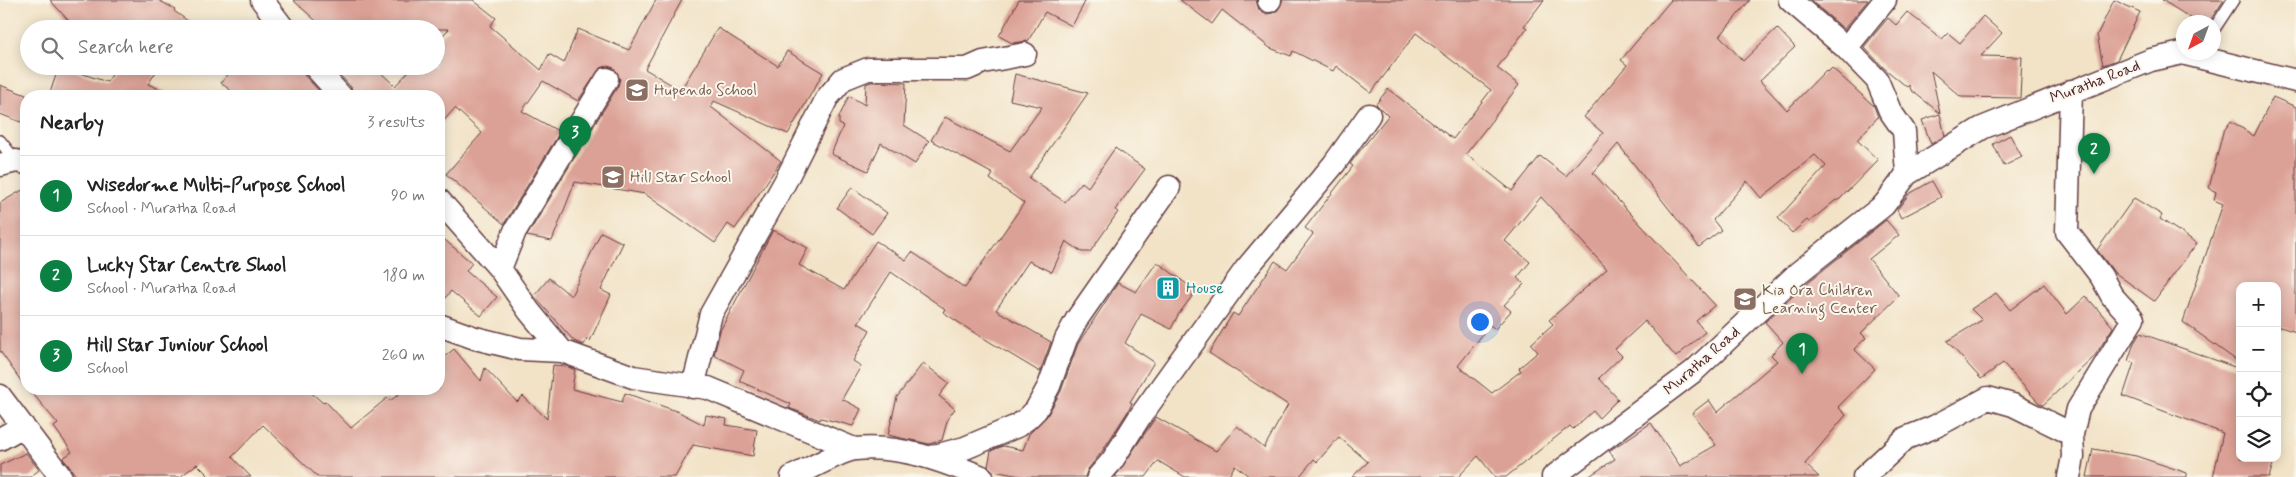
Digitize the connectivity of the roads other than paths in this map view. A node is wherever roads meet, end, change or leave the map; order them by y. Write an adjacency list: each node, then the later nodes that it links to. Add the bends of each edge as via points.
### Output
1 (262, 0): 6 (street)
2 (1790, 0): 7 (street)
3 (1885, 0): 7 (street)
4 (2233, 0): 5 (lane)
5 (2221, 18)
6 (277, 20)
7 (1846, 48): 19 (street, via 1877,80 1890,111 1904,131)
8 (1025, 54): 25 (street, via 983,62 967,69 868,69 843,79 827,98 785,182 711,314)
9 (2176, 55): 15 (street, Muratha Road, via 2151,60)
10 (2211, 60): 13 (street, Muratha Road)
11 (322, 75): 14 (street)
12 (607, 79): 22 (street, via 515,231)
13 (2296, 81)
14 (336, 90)
15 (2071, 91): 19 (street, Muratha Road, via 1982,128); 28 (street, via 2067,232 2101,276 2112,296 2133,319 2078,409)
16 (1369, 115): 35 (street, via 1334,164 1246,269)
17 (0, 141): 18 (lane)
18 (14, 163)
19 (1908, 174): 36 (street, Muratha Road, via 1884,205 1798,273 1694,371)
20 (1169, 186): 31 (street, via 1077,318 1036,410 1017,426 965,448)
21 (445, 207): 22 (street)
22 (500, 269): 24 (street)
23 (445, 327): 24 (street, via 520,349)
24 (562, 352): 25 (street, via 633,377)
25 (693, 387): 30 (street, via 708,388)
26 (0, 396): 27 (street)
27 (23, 426): 29 (street); 32 (street)
28 (2072, 434): 37 (street, via 2013,404 1988,398 1906,438); 38 (street, via 2073,457)
29 (0, 439)
30 (854, 449): 31 (street); 33 (street)
31 (931, 457): 34 (street)
32 (61, 477)
33 (792, 477)
34 (982, 477)
35 (1098, 477)
36 (1553, 477)
37 (1864, 477)
38 (2069, 477)

